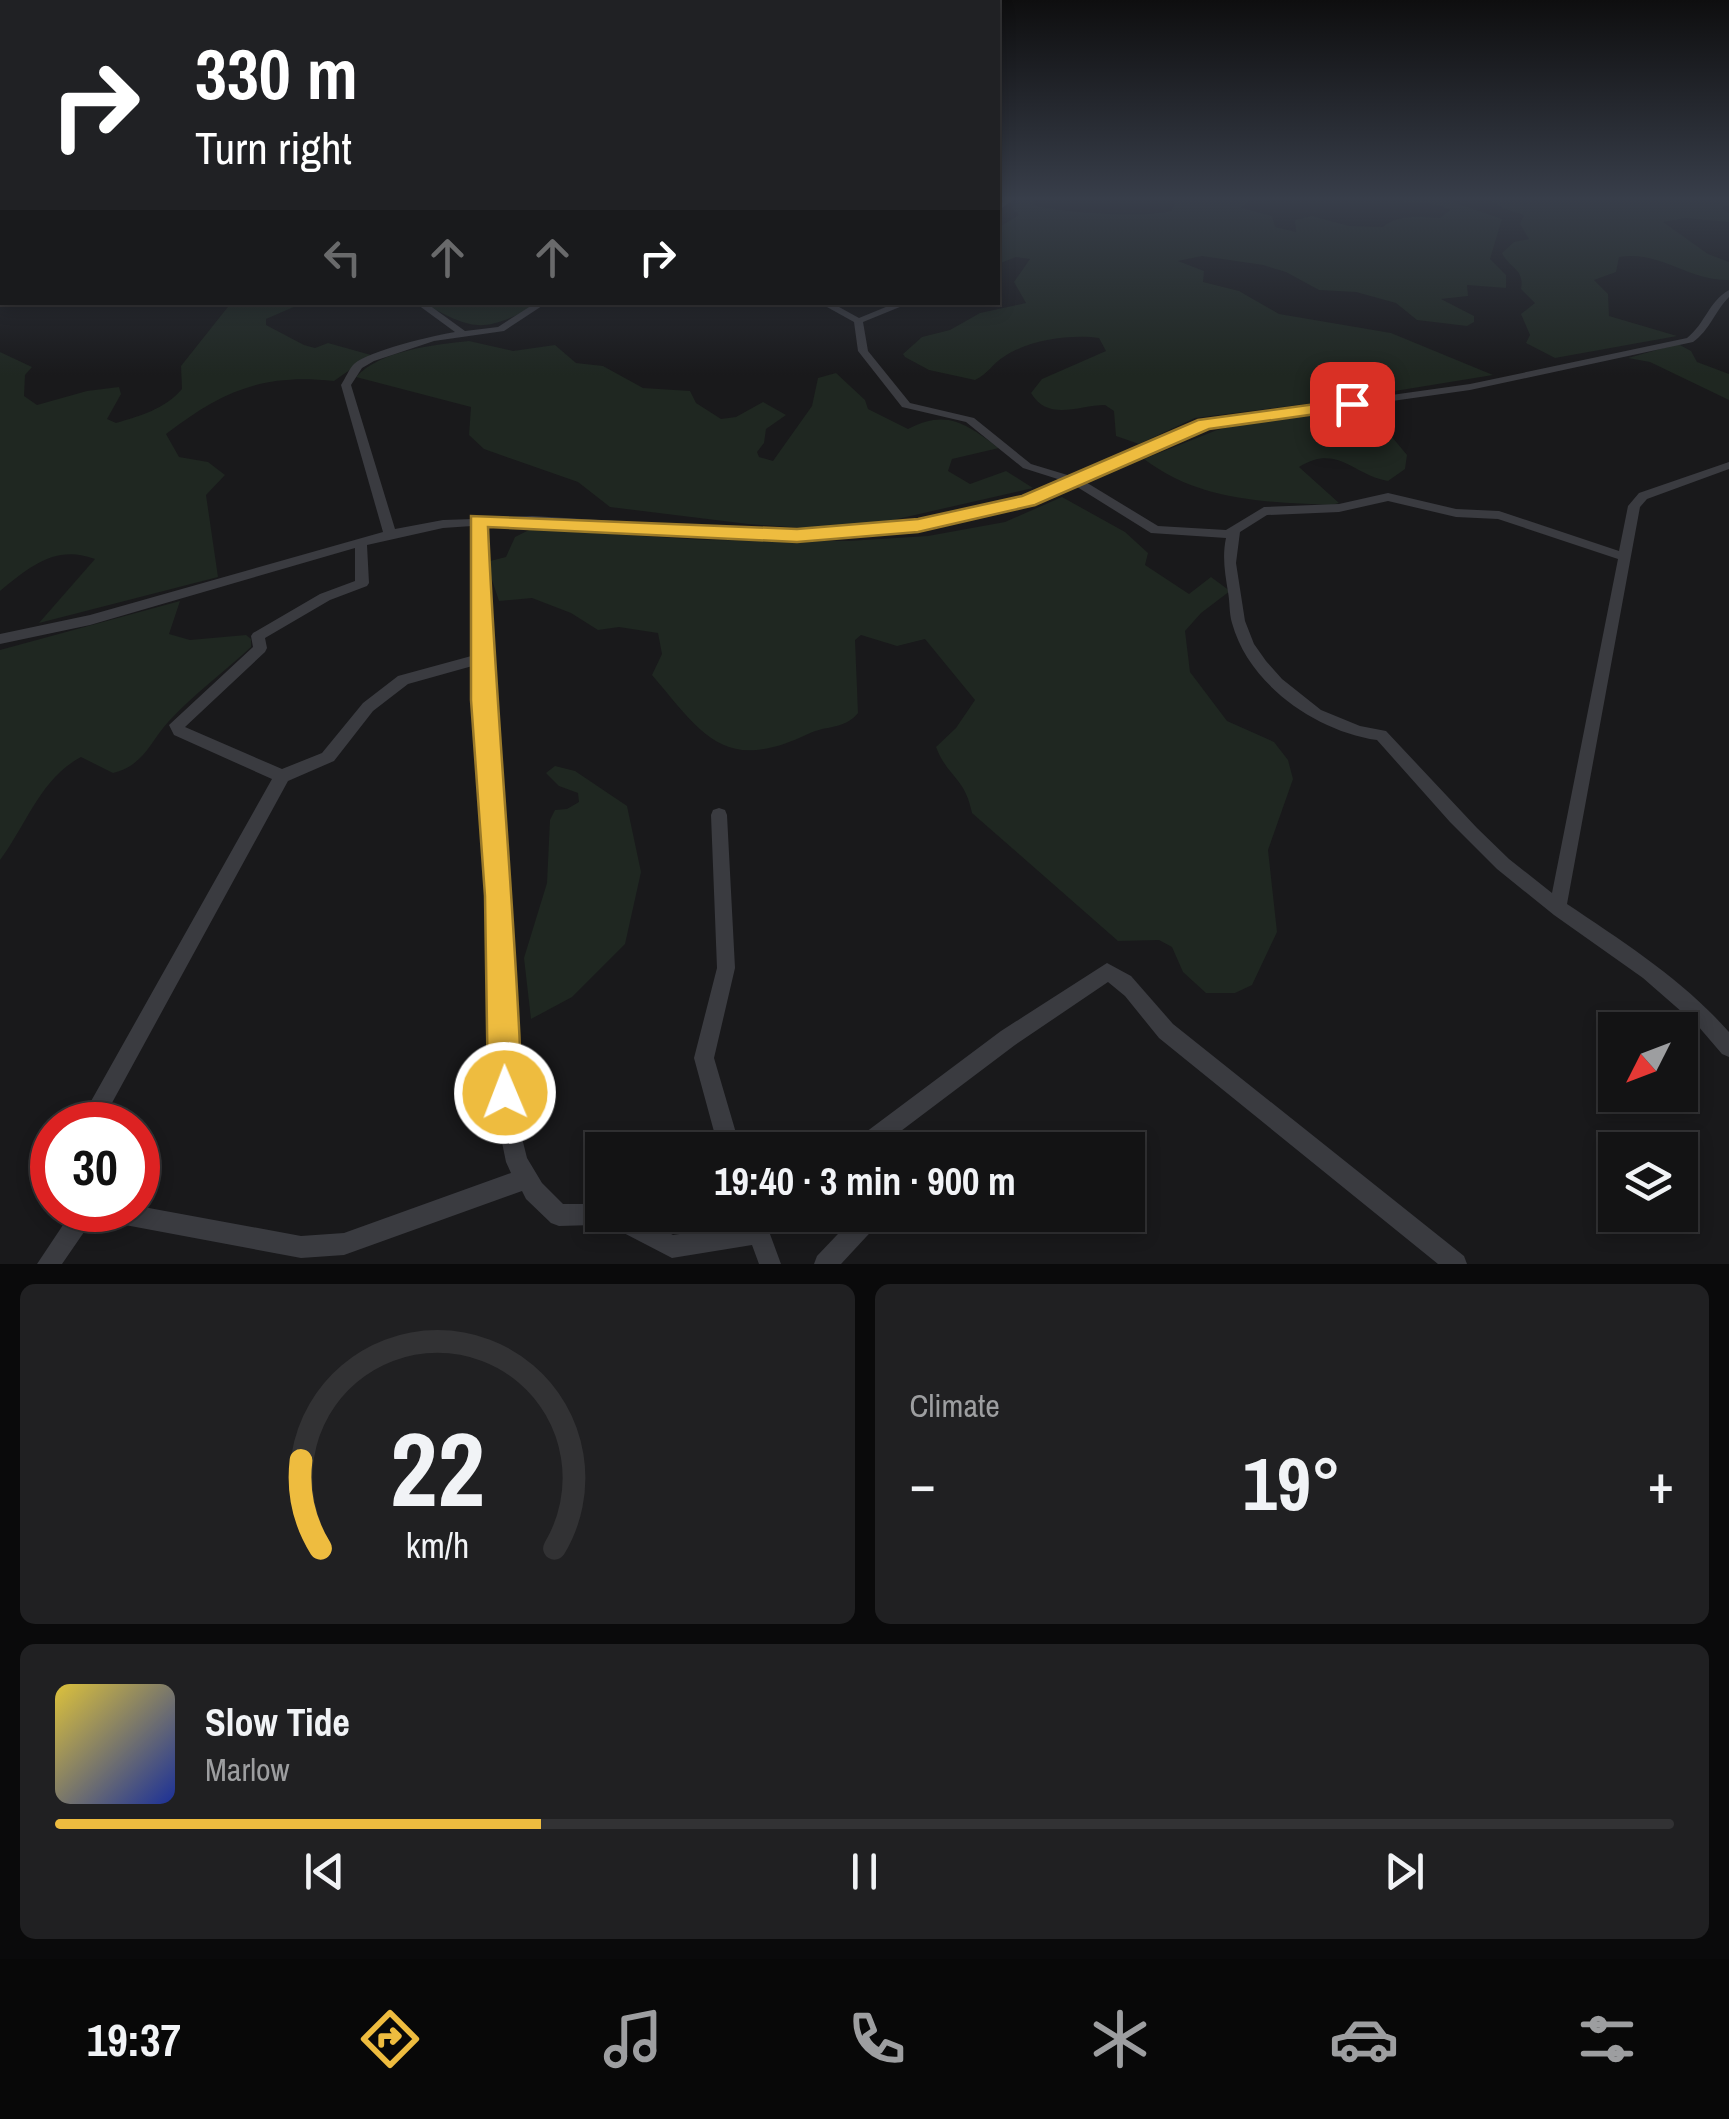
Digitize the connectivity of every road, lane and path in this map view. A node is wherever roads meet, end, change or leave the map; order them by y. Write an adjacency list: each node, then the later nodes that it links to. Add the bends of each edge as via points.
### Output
1 (1729, 292): 9 (street, via 1705,332 1690,340 1470,388 1205,424)
2 (422, 305): 7 (street)
3 (539, 305): 7 (street, via 501,328)
4 (828, 305): 6 (street)
5 (900, 305): 6 (street)
6 (858, 321): 9 (street, via 864,351 906,405 970,420 1027,466)
7 (461, 332): 12 (street, via 371,359 348,376)
8 (1729, 465): 14 (street, via 1643,496 1634,506)
9 (1076, 482): 10 (street, via 1028,501 867,532 743,534); 11 (street, via 1155,530)
10 (478, 520): 12 (street); 18 (street)
11 (1234, 532): 14 (street, via 1264,511 1338,508 1388,497 1456,514 1499,515); 21 (street, via 1226,554 1238,624 1282,686 1310,712 1382,735 1504,865)
12 (390, 534): 13 (street)
13 (360, 543): 15 (street); 19 (street, via 362,582 258,636 260,648 176,725)
14 (1624, 557): 21 (street)
15 (18, 636): 16 (street); 17 (street)
16 (0, 639)
17 (0, 649)
18 (482, 658): 19 (street, via 403,680 368,707 328,757); 26 (street, via 500,896 507,1118)
19 (282, 776): 23 (street)
20 (720, 815): 24 (street, via 726,968 704,1058)
21 (1558, 906): 22 (street, via 1672,985)
22 (1729, 1047)
23 (101, 1102)
24 (725, 1132)
25 (881, 1132): 37 (street, via 1108,972 1124,978 1166,1031)
26 (527, 1178): 27 (street, via 560,1215); 28 (street, via 344,1244 301,1247)
27 (585, 1214)
28 (160, 1221)
29 (71, 1232): 34 (street)
30 (644, 1232): 31 (street, via 672,1248)
31 (727, 1232)
32 (758, 1232): 35 (street)
33 (855, 1232): 36 (street)
34 (48, 1264)
35 (770, 1264)
36 (826, 1264)
37 (1456, 1264)

